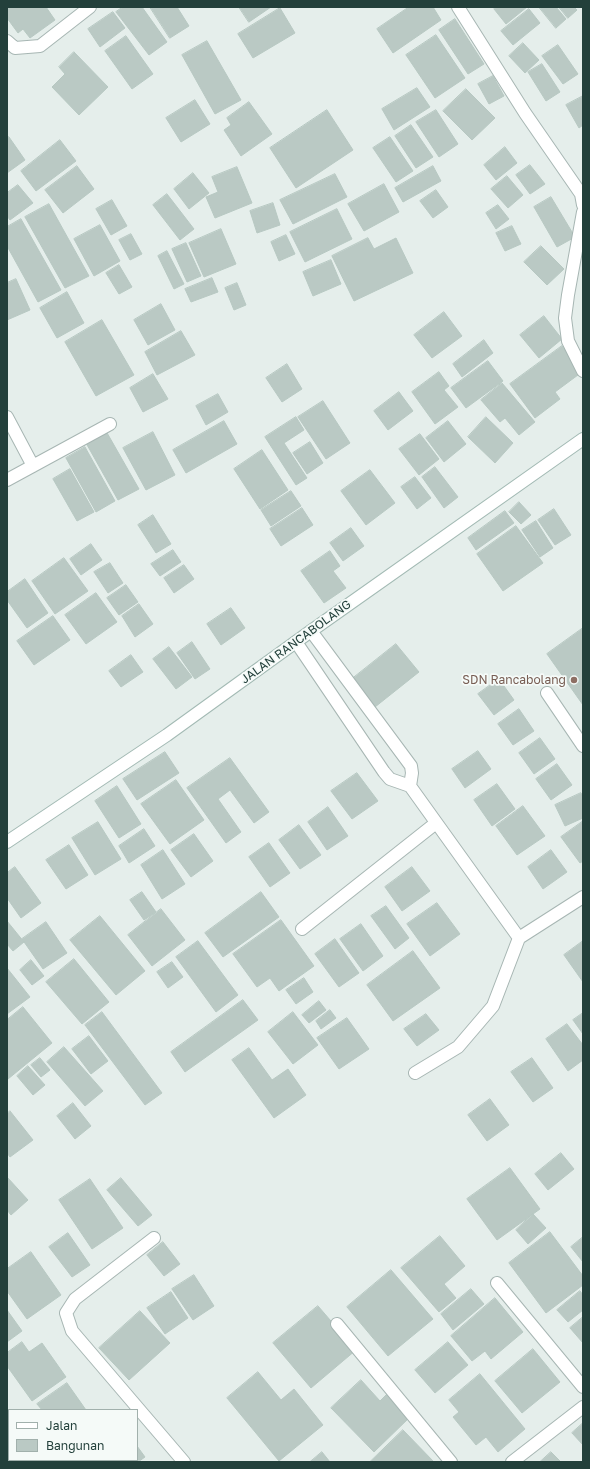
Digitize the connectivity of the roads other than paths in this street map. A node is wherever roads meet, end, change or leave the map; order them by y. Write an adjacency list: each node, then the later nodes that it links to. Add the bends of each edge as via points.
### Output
1 (90, 7): 3 (street, via 40,46 16,48)
2 (458, 7): 4 (street, via 525,113 581,194)
3 (7, 40)
4 (583, 205)
5 (583, 212): 6 (street, via 565,318 568,341)
6 (583, 371)
7 (7, 418): 10 (street)
8 (110, 424): 10 (street)
9 (583, 439): 12 (street, JALAN RANCABOLANG)
10 (34, 466): 11 (street)
11 (7, 480)
12 (311, 631): 13 (street, JALAN RANCABOLANG); 16 (street, via 411,766)
13 (296, 642): 16 (street, via 384,772 390,779); 18 (street, JALAN RANCABOLANG, via 167,735)
14 (547, 693): 15 (street)
15 (583, 746)
16 (410, 786): 17 (street)
17 (436, 823): 20 (street); 21 (street)
18 (7, 842)
19 (583, 897): 21 (street)
20 (302, 928)
21 (519, 938): 22 (street, via 493,1006 458,1047)
22 (415, 1073)
23 (154, 1238): 28 (street, via 75,1299 66,1313 72,1331)
24 (497, 1283): 26 (street)
25 (337, 1324): 29 (street)
26 (583, 1387)
27 (583, 1406): 30 (street)
28 (184, 1462)
29 (451, 1462)
30 (512, 1462)

